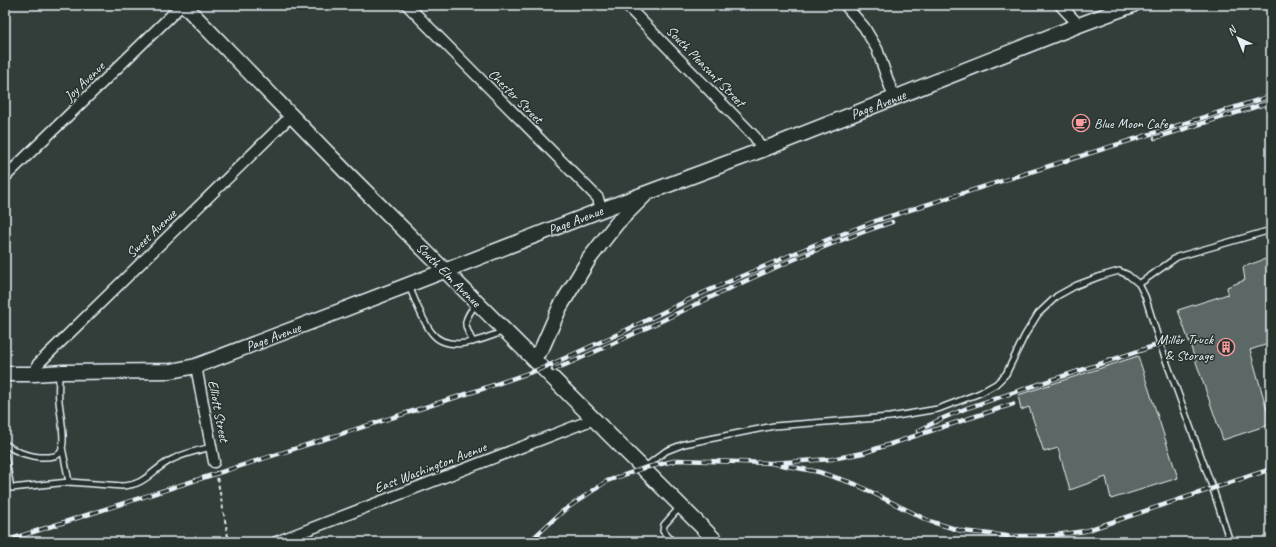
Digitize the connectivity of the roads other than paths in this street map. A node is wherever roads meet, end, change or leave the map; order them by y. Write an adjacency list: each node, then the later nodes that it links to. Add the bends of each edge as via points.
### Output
1 (183, 5): 9 (street, South Elm Avenue); 11 (street, Joy Avenue)
2 (407, 5): 13 (street, Chester Street, via 598,198)
3 (626, 5): 10 (street, South Pleasant Street, via 755,137)
4 (845, 5): 8 (street, via 864,27 877,49)
5 (1060, 5): 7 (street)
6 (1133, 5): 7 (street, Page Avenue)
7 (1079, 25): 8 (street, Page Avenue)
8 (894, 98): 10 (street, Page Avenue)
9 (292, 115): 15 (street, South Elm Avenue); 25 (street, Sweet Avenue, via 38,364)
10 (762, 150): 12 (street, Page Avenue)
11 (5, 177)
12 (649, 192): 13 (street, Page Avenue); 21 (street, via 617,223 589,259 560,307 542,348)
13 (601, 210): 15 (street, Page Avenue)
14 (1271, 230): 16 (lane, via 1177,257)
15 (444, 270): 17 (street, Page Avenue); 18 (street, South Elm Avenue)
16 (1139, 284): 32 (lane, via 1128,275 1119,272 1077,285 1058,296 1038,314 1006,374 996,384 938,409 890,417 774,426 734,433 684,444 666,451); 38 (lane)
17 (408, 285): 20 (lane, via 432,334 446,343); 22 (street, Page Avenue)
18 (477, 303): 19 (street, South Elm Avenue); 20 (lane, via 466,317 466,328)
19 (506, 331): 20 (lane); 21 (street, South Elm Avenue)
20 (473, 342)
21 (533, 358): 26 (street, South Elm Avenue)
22 (196, 366): 23 (street, Page Avenue, via 170,371); 29 (street, Elliott Street)
23 (59, 373): 25 (street, Page Avenue); 28 (lane)
24 (5, 374): 25 (street, Page Avenue)
25 (34, 374)
26 (594, 418): 32 (street, South Elm Avenue); 35 (street, East Washington Avenue)
27 (5, 444): 28 (lane, via 25,455 43,457 60,454)
28 (62, 447): 33 (lane)
29 (212, 447): 31 (street, Elliott Street); 33 (lane, via 173,459 144,480 130,486)
30 (5, 455): 33 (lane, via 11,488)
31 (214, 462)
32 (644, 468): 34 (street, South Elm Avenue)
33 (69, 482)
34 (681, 506): 36 (lane, via 664,525 664,531); 37 (street, South Elm Avenue)
35 (276, 542)
36 (673, 542)
37 (717, 542)
38 (1230, 542)

